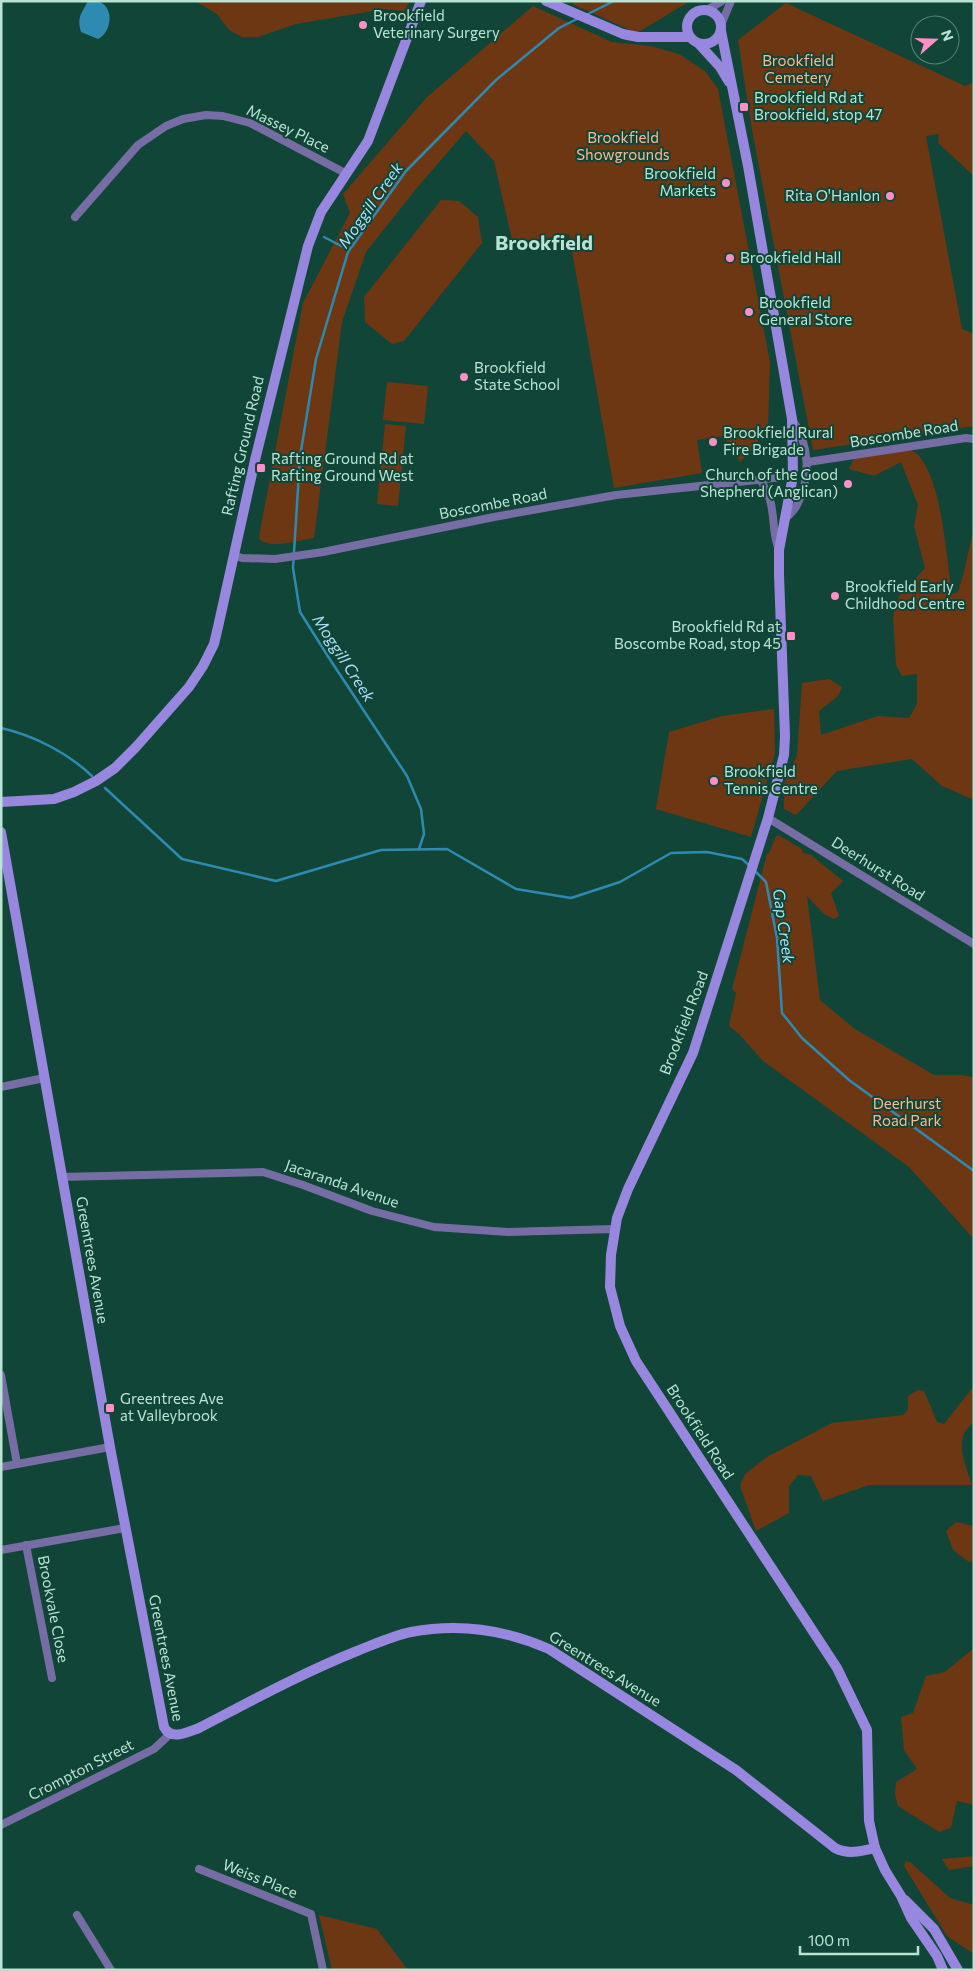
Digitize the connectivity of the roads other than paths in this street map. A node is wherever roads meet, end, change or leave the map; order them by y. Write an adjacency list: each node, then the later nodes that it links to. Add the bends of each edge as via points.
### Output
1 (422, 1): 12 (main road, Rafting Ground Road, via 368,141)
2 (722, 1): 5 (street)
3 (730, 1): 7 (street)
4 (549, 3): 8 (main road, via 608,29 638,37)
5 (707, 10): 6 (main road, via 691,16); 7 (main road, via 716,15)
6 (687, 26): 8 (main road); 9 (main road)
7 (721, 28): 10 (main road, via 710,43); 11 (main road, Brookfield Road)
8 (663, 36): 9 (main road)
9 (690, 37): 10 (main road)
10 (699, 44): 11 (main road, Brookfield Road)
11 (731, 85): 14 (main road, Brookfield Road)
12 (347, 174): 13 (street, Massey Place, via 250,123 206,115 166,126 138,145); 21 (main road, Rafting Ground Road, via 322,212 308,246)
13 (75, 217)
14 (792, 419): 16 (street, via 799,430); 17 (main road, Brookfield Road)
15 (974, 439): 16 (street, Boscombe Road)
16 (808, 462): 19 (street, via 797,506)
17 (793, 476): 18 (street, Boscombe Road); 19 (main road, Brookfield Road)
18 (760, 479): 20 (street, via 771,502); 21 (street, Boscombe Road, via 616,495 305,555 274,559)
19 (784, 520): 20 (main road, Brookfield Road)
20 (779, 550): 23 (main road, Brookfield Road, via 785,736 784,755)
21 (233, 555): 22 (main road, Rafting Ground Road, via 214,644 203,666 136,748 115,768 74,792 44,801)
22 (1, 802)
23 (768, 818): 25 (street, Deerhurst Road); 29 (main road, Brookfield Road, via 693,1053 628,1189)
24 (1, 832): 26 (main road, Greentrees Avenue)
25 (974, 944)
26 (44, 1078): 27 (street); 28 (main road, Greentrees Avenue)
27 (1, 1087)
28 (61, 1177): 29 (street, Jacaranda Avenue, via 263,1172 372,1210 434,1227 508,1232); 31 (main road, Greentrees Avenue)
29 (614, 1229): 40 (main road, Brookfield Road, via 610,1288 620,1326 636,1361 837,1668 867,1730 870,1821)
30 (1, 1375): 32 (street)
31 (110, 1447): 32 (street); 34 (main road, Greentrees Avenue)
32 (17, 1464): 33 (street)
33 (1, 1467)
34 (125, 1528): 35 (street); 38 (main road, Greentrees Avenue, via 164,1728)
35 (26, 1545): 36 (street); 37 (street, Brookvale Close)
36 (1, 1550)
37 (52, 1678)
38 (170, 1734): 39 (street, Crompton Street, via 154,1749); 40 (main road, Greentrees Avenue, via 180,1735 199,1728 315,1668 393,1637 426,1630 486,1630 549,1649 736,1770 835,1848 855,1852)
39 (1, 1825)
40 (875, 1848): 42 (main road, Brookfield Road)
41 (199, 1869): 45 (street, Weiss Place, via 311,1914)
42 (901, 1896): 46 (main road, Brookfield Road); 47 (main road, Brookfield Road, via 934,1929)
43 (77, 1915): 44 (street)
44 (111, 1970)
45 (323, 1970)
46 (943, 1970)
47 (958, 1970)

